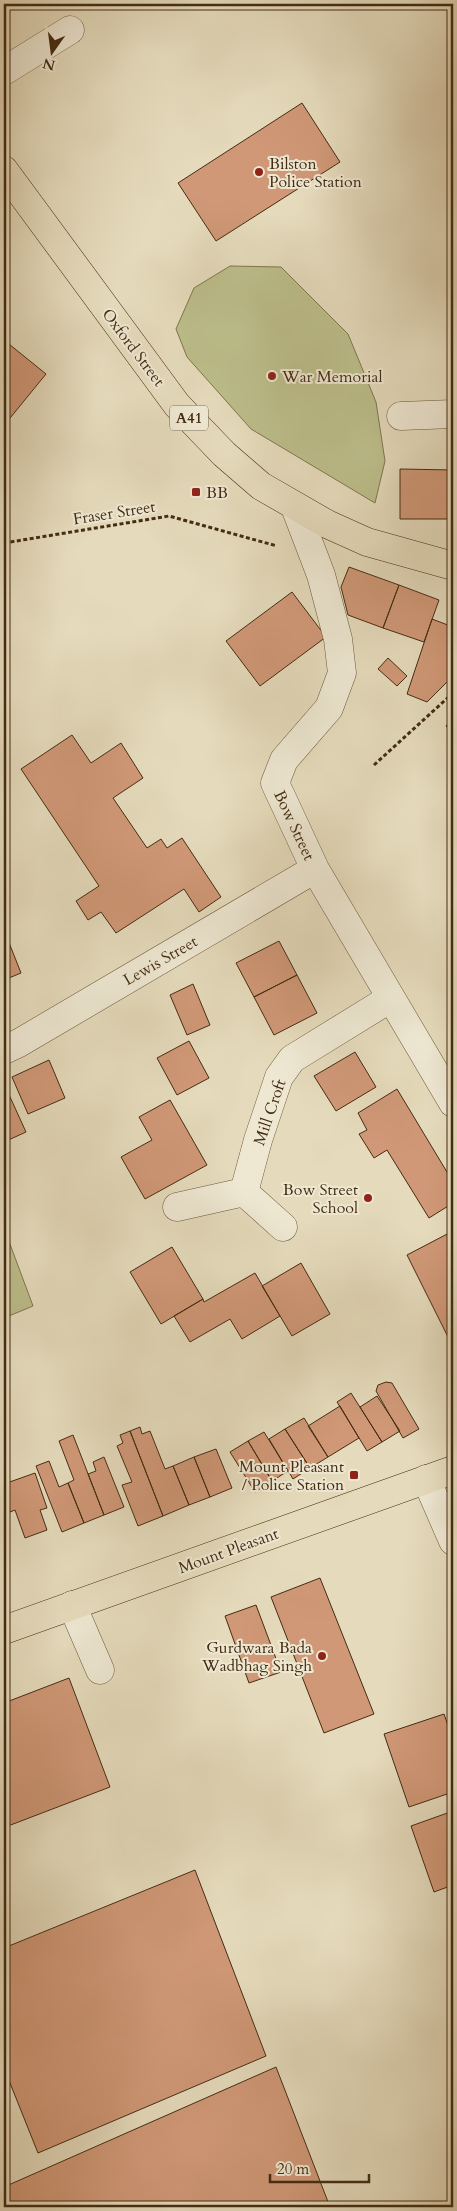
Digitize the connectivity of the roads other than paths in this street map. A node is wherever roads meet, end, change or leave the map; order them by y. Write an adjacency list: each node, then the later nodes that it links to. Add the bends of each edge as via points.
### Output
1 (70, 30): 2 (street)
2 (4, 71)
3 (4, 170): 6 (main road, Oxford Street / A41, via 177,405 224,454 261,486)
4 (453, 414): 5 (street)
5 (401, 416)
6 (295, 507): 7 (main road, Oxford Street / A41, via 367,542); 8 (street, Bow Street, via 314,556 338,639 342,673 329,708 284,760 275,783)
7 (453, 566)
8 (316, 869): 9 (street, Bow Street); 10 (street, Lewis Street)
9 (391, 998): 11 (street, Bow Street); 12 (street, Mill Croft, via 292,1059 279,1077)
10 (4, 1050)
11 (453, 1103)
12 (244, 1192): 13 (street); 14 (street)
13 (177, 1207)
14 (283, 1227)
15 (453, 1470): 16 (main road, Mount Pleasant)
16 (426, 1479): 17 (street); 18 (main road, Mount Pleasant)
17 (453, 1541)
18 (72, 1605): 19 (main road, Mount Pleasant); 20 (street)
19 (4, 1630)
20 (100, 1670)

